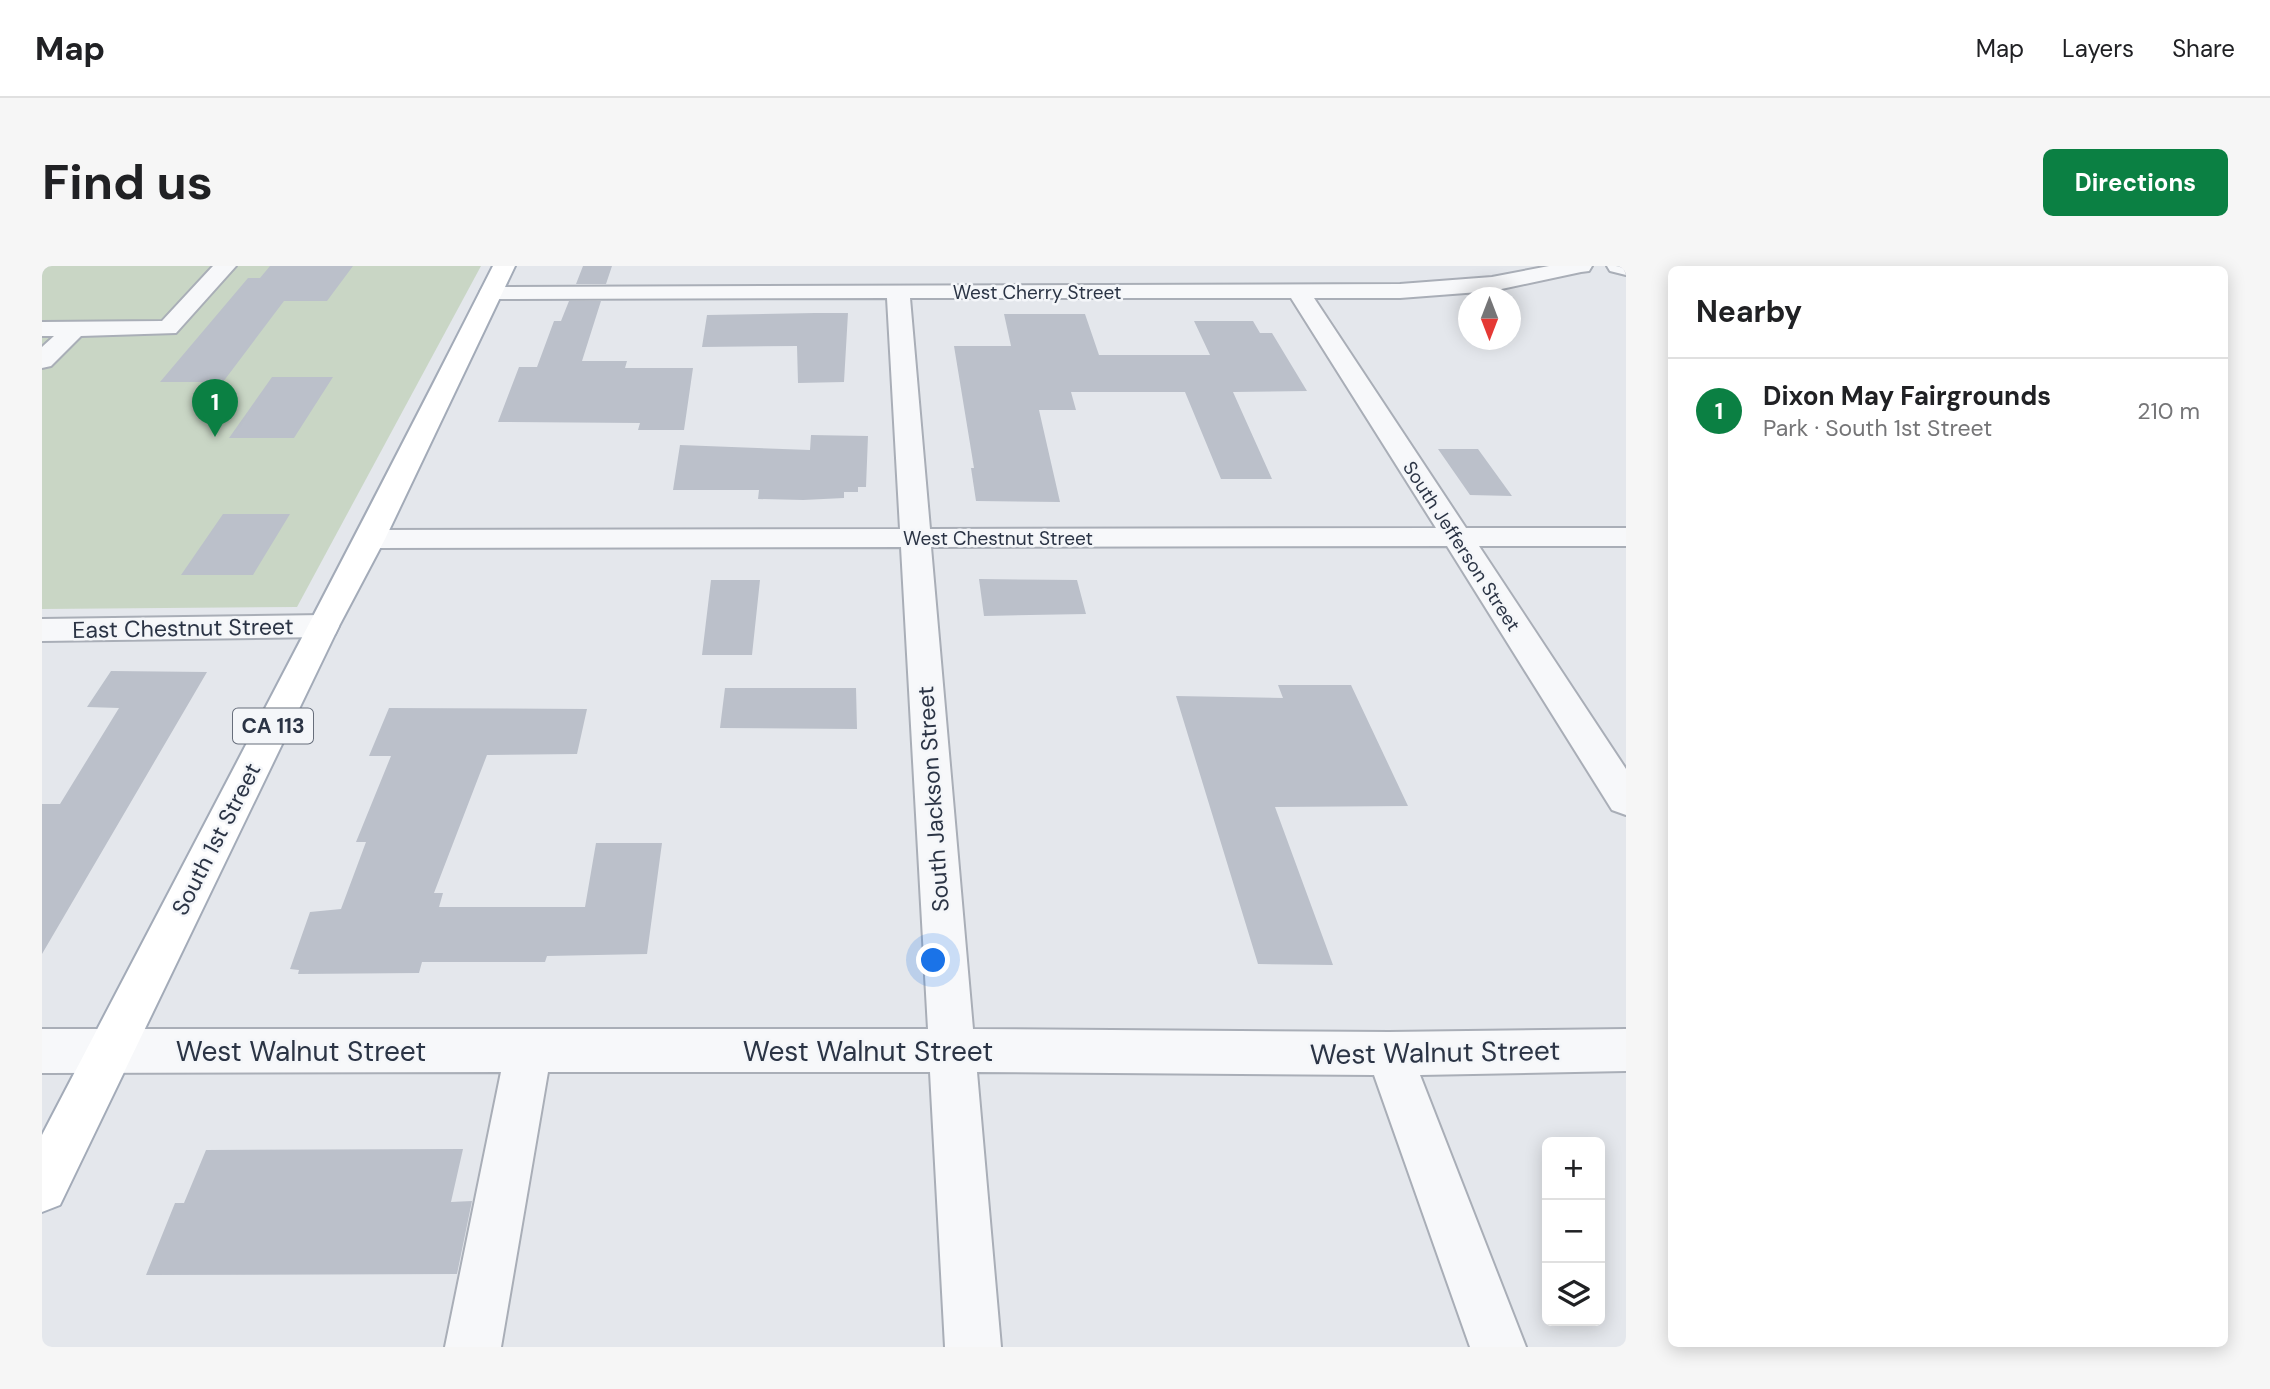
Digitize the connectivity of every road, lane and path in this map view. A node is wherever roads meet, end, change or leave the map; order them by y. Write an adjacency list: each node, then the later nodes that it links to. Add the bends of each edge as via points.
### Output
1 (225, 266): 9 (street, via 168,328)
2 (1581, 266): 7 (street, West Cherry Street, via 1492,284)
3 (1618, 266): 4 (street)
4 (1626, 269)
5 (497, 279): 6 (street, West Cherry Street); 14 (main road, South 1st Street / CA 113)
6 (898, 292): 7 (street, West Cherry Street); 12 (street, South Jackson Street)
7 (1299, 292): 13 (street, South Jefferson Street)
8 (42, 329): 9 (street)
9 (74, 329): 10 (street)
10 (42, 361)
11 (1626, 537): 13 (street, West Chestnut Street)
12 (914, 538): 13 (street, West Chestnut Street); 14 (street, West Chestnut Street); 19 (street, South Jackson Street)
13 (1456, 538): 17 (street, South Jefferson Street)
14 (370, 539): 15 (main road, South 1st Street / CA 113)
15 (323, 626): 16 (street, East Chestnut Street); 18 (main road, South 1st Street / CA 113)
16 (42, 630)
17 (1626, 800)
18 (110, 1050): 21 (street, West Walnut Street); 22 (street, West Walnut Street); 24 (main road, South 1st Street / CA 113)
19 (950, 1050): 22 (street, West Walnut Street); 23 (street, West Walnut Street); 26 (street, South Jackson Street)
20 (1626, 1050): 23 (street, West Walnut Street)
21 (42, 1051)
22 (528, 1052): 25 (street)
23 (1389, 1054): 27 (street)
24 (42, 1187)
25 (473, 1347)
26 (973, 1347)
27 (1498, 1347)

